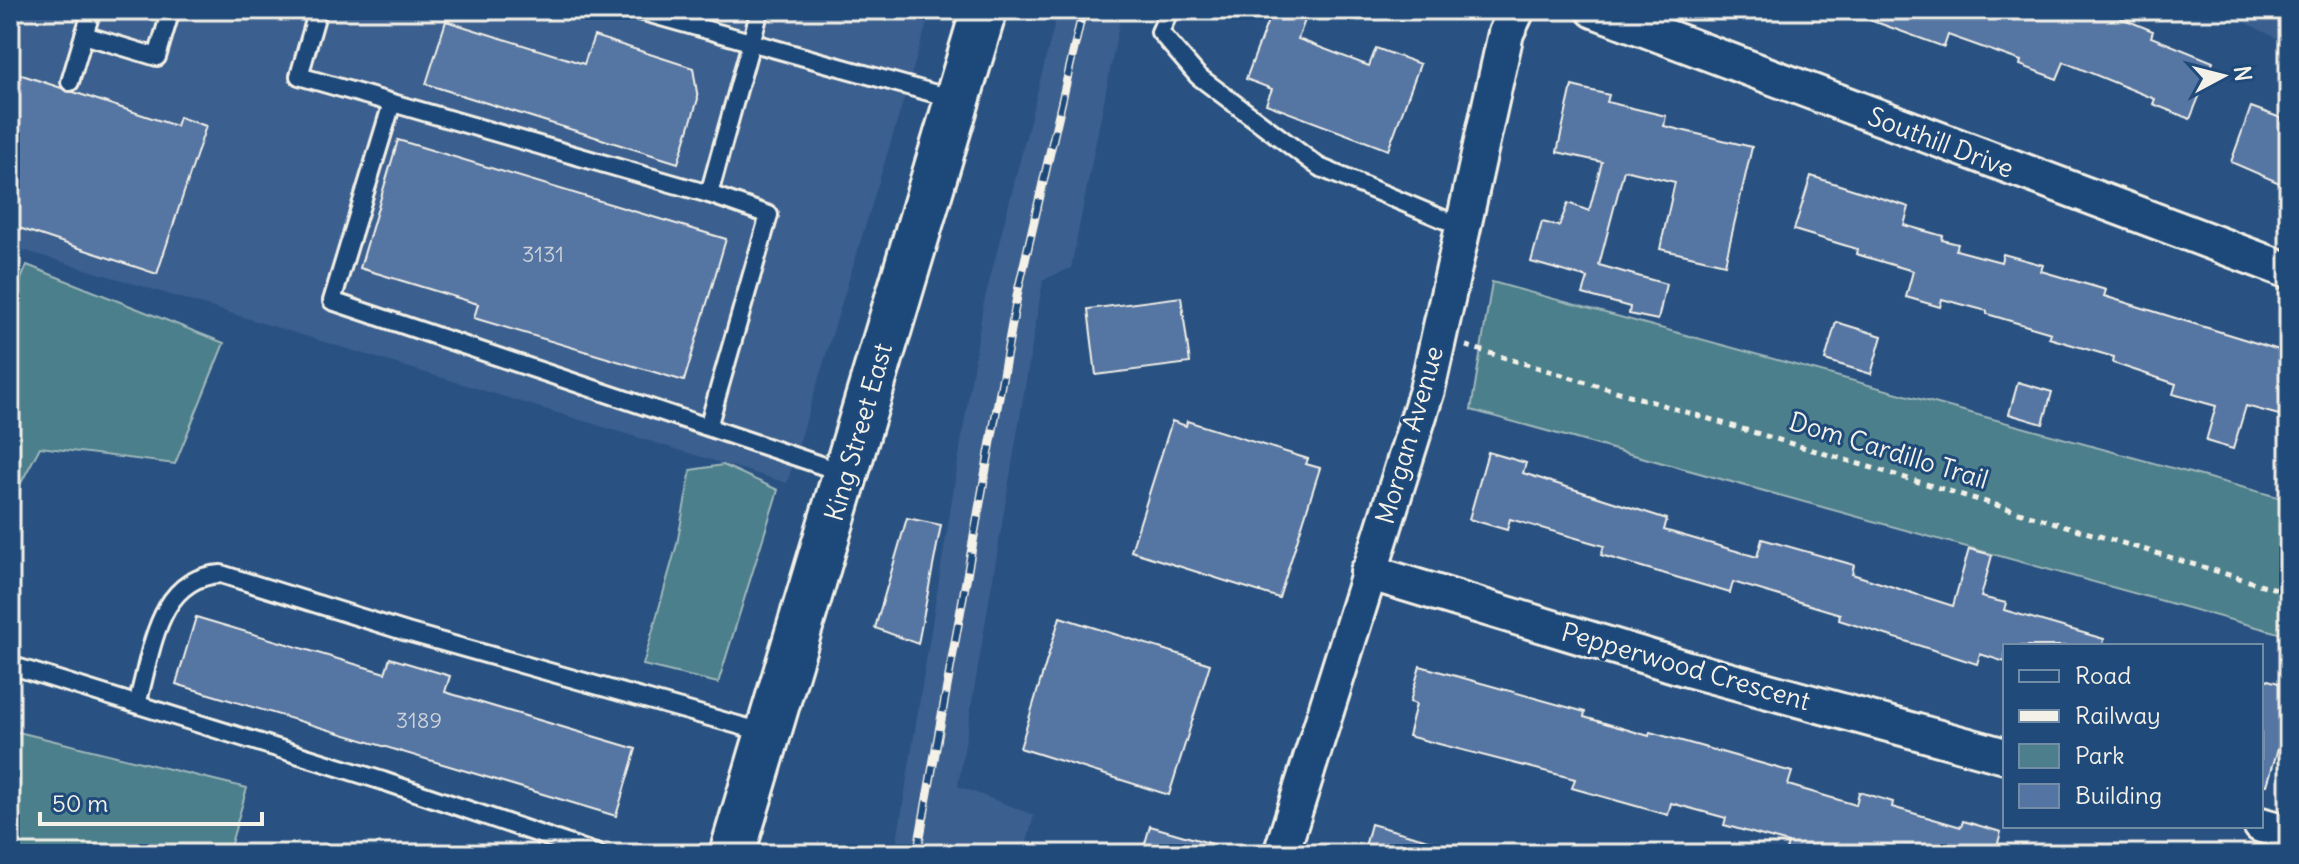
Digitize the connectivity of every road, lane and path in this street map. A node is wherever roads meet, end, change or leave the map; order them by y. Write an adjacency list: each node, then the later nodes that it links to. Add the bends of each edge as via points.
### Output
1 (92, 10): 11 (lane)
2 (171, 10): 11 (lane, via 157,57)
3 (318, 10): 15 (lane, via 299,76)
4 (636, 10): 10 (lane)
5 (760, 10): 12 (lane)
6 (984, 10): 14 (main road, King Street East)
7 (1170, 10): 17 (lane, via 1160,32 1198,76 1319,167)
8 (1517, 10): 17 (street, Morgan Avenue, via 1506,33)
9 (1594, 10): 18 (street, Southill Drive)
10 (672, 15): 12 (lane)
11 (84, 35): 13 (lane)
12 (750, 43): 14 (lane); 16 (lane)
13 (70, 82)
14 (957, 100): 21 (main road, King Street East)
15 (392, 103): 16 (lane); 20 (lane, via 332,301)
16 (709, 194): 20 (lane, via 769,215)
17 (1462, 227): 22 (street, Morgan Avenue, via 1427,390)
18 (2289, 271)
19 (1476, 348): 23 (path, Dom Cardillo Trail)
20 (708, 427): 21 (lane)
21 (846, 474): 26 (main road, King Street East)
22 (1368, 572): 27 (street, Pepperwood Crescent, via 1688,669); 32 (street, Morgan Avenue)
23 (2289, 593)
24 (10, 665): 25 (lane)
25 (137, 704): 26 (lane, via 166,605 195,578 232,575 407,632); 30 (lane)
26 (768, 733): 31 (main road, King Street East)
27 (2003, 755)
28 (2263, 826): 29 (street)
29 (2289, 833)
30 (598, 854)
31 (732, 854)
32 (1281, 854)

